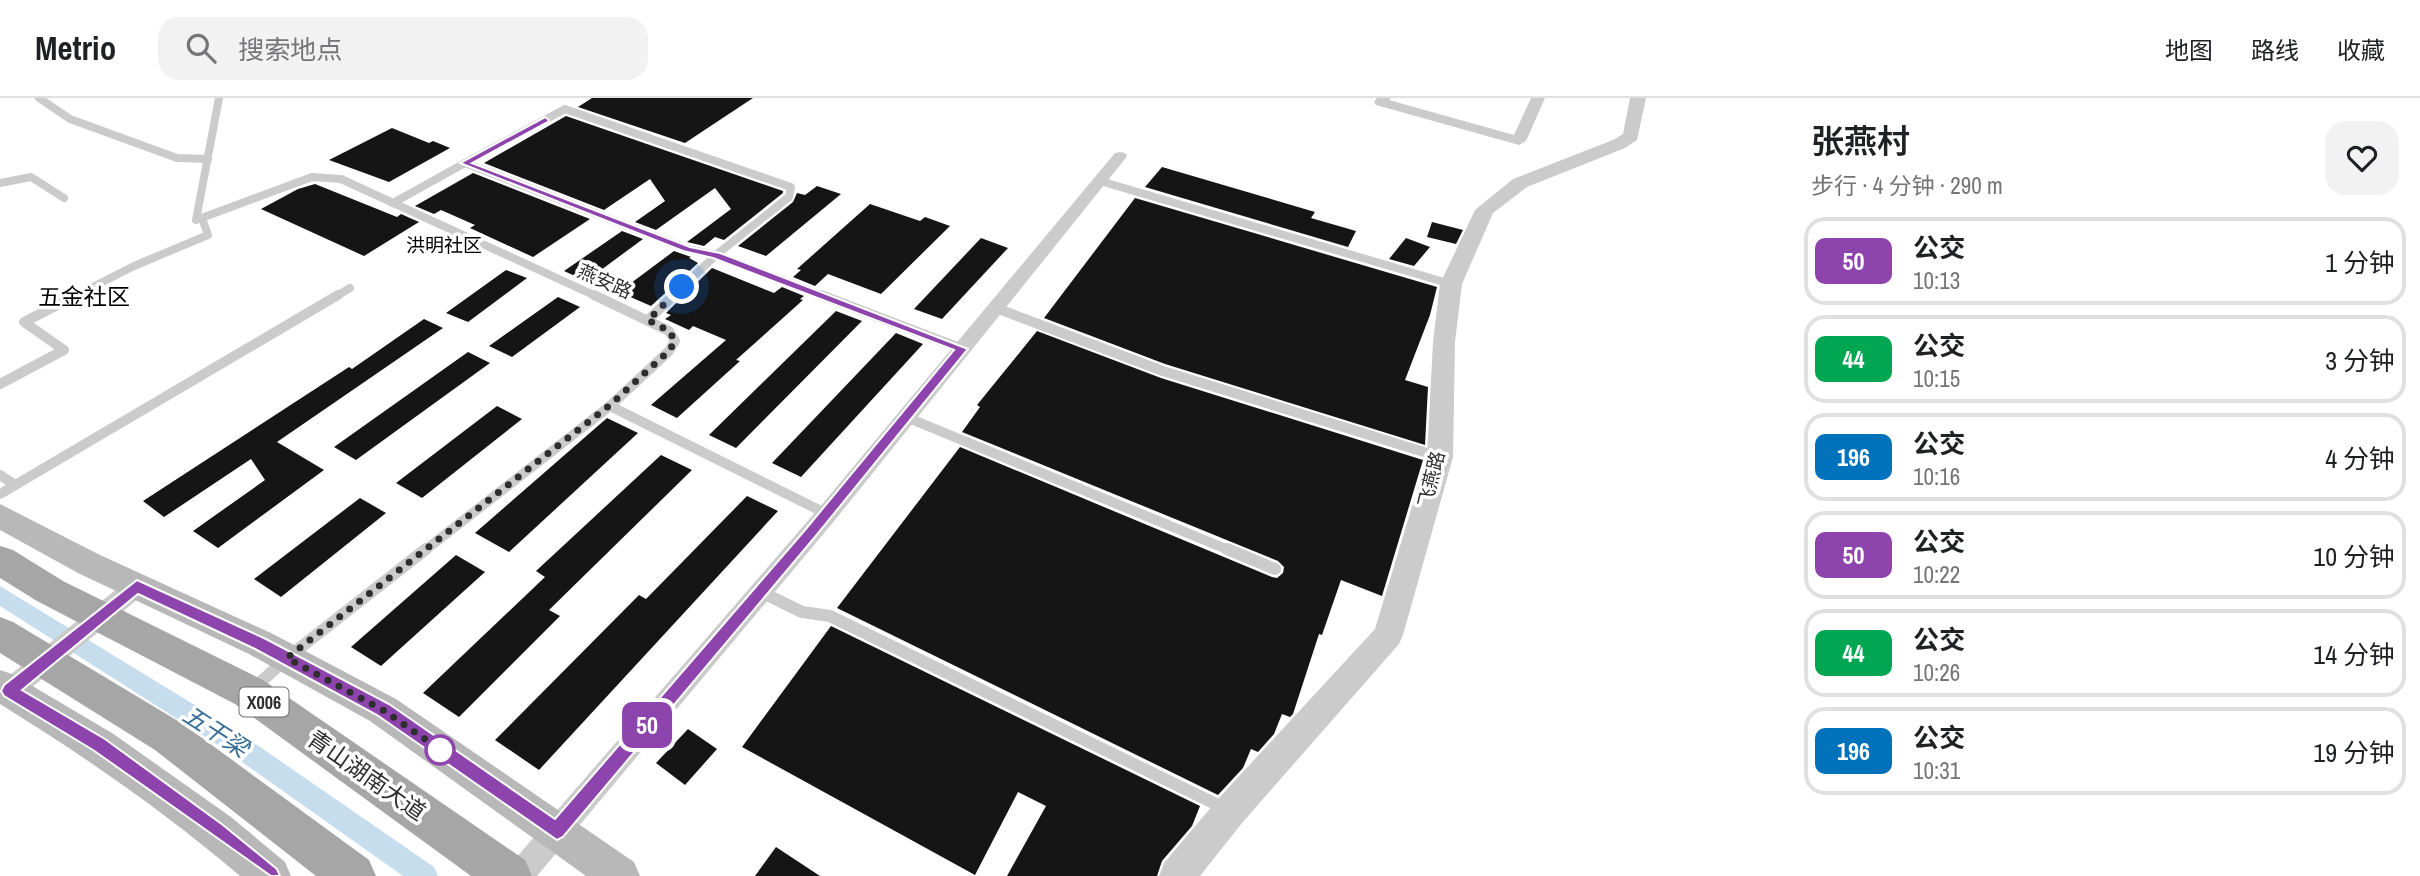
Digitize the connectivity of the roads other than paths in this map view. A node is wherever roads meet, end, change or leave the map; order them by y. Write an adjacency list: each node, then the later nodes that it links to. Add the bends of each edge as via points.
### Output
1 (39, 98): 7 (lane, via 70,119 177,158)
2 (219, 98): 7 (lane)
3 (1384, 98): 5 (street, via 1381,102 1519,141)
4 (1638, 98): 15 (street, 飞燕路, via 1631,136 1520,183 1485,210)
5 (1534, 99)
6 (1120, 156): 9 (street)
7 (208, 159): 13 (lane, via 196,220)
8 (465, 163): 12 (lane); 14 (lane, via 687,249); 14 (lane, via 565,109 791,187 789,197)
9 (1100, 181): 15 (lane); 17 (street)
10 (0, 183): 11 (lane, via 32,177)
11 (64, 198)
12 (393, 203): 13 (lane, 燕安路, via 341,179 312,177); 18 (lane, 燕安路)
13 (202, 218): 20 (lane, via 208,235 134,266 24,322 64,350)
14 (716, 255): 18 (lane); 19 (lane)
15 (1451, 284): 23 (street, 飞燕路)
16 (350, 288): 25 (lane)
17 (996, 308): 19 (street); 23 (lane, via 1163,371)
18 (648, 320): 21 (lane, 燕安路, via 669,331 675,341)
19 (962, 349): 22 (street)
20 (0, 384)
21 (610, 405): 27 (lane); 35 (lane, 燕安路)
22 (906, 417): 27 (street); 30 (lane)
23 (1440, 457): 39 (street, 飞燕路, via 1388,635)
24 (0, 475): 25 (lane)
25 (15, 485): 26 (lane)
26 (0, 494)
27 (827, 514): 32 (street)
28 (0, 516): 31 (main road)
29 (0, 560): 33 (main road, 青山湖南大道 / X006)
30 (1275, 569)
31 (137, 586): 33 (street); 35 (main road)
32 (761, 592): 39 (lane, via 802,612 830,616); 40 (street)
33 (99, 617): 36 (street); 38 (main road, 青山湖南大道 / X006)
34 (0, 633): 36 (main road)
35 (287, 658): 38 (lane, 燕安路); 40 (main road, via 383,710)
36 (46, 661): 37 (street); 42 (main road, via 169,737)
37 (5, 688): 41 (main road, via 99,745)
38 (249, 692): 43 (main road, 青山湖南大道 / X006)
39 (1230, 811): 46 (street, 飞燕路)
40 (557, 831): 44 (street); 45 (main road)
41 (271, 876)
42 (353, 876)
43 (509, 876)
44 (519, 876)
45 (620, 876)
46 (1177, 876)

